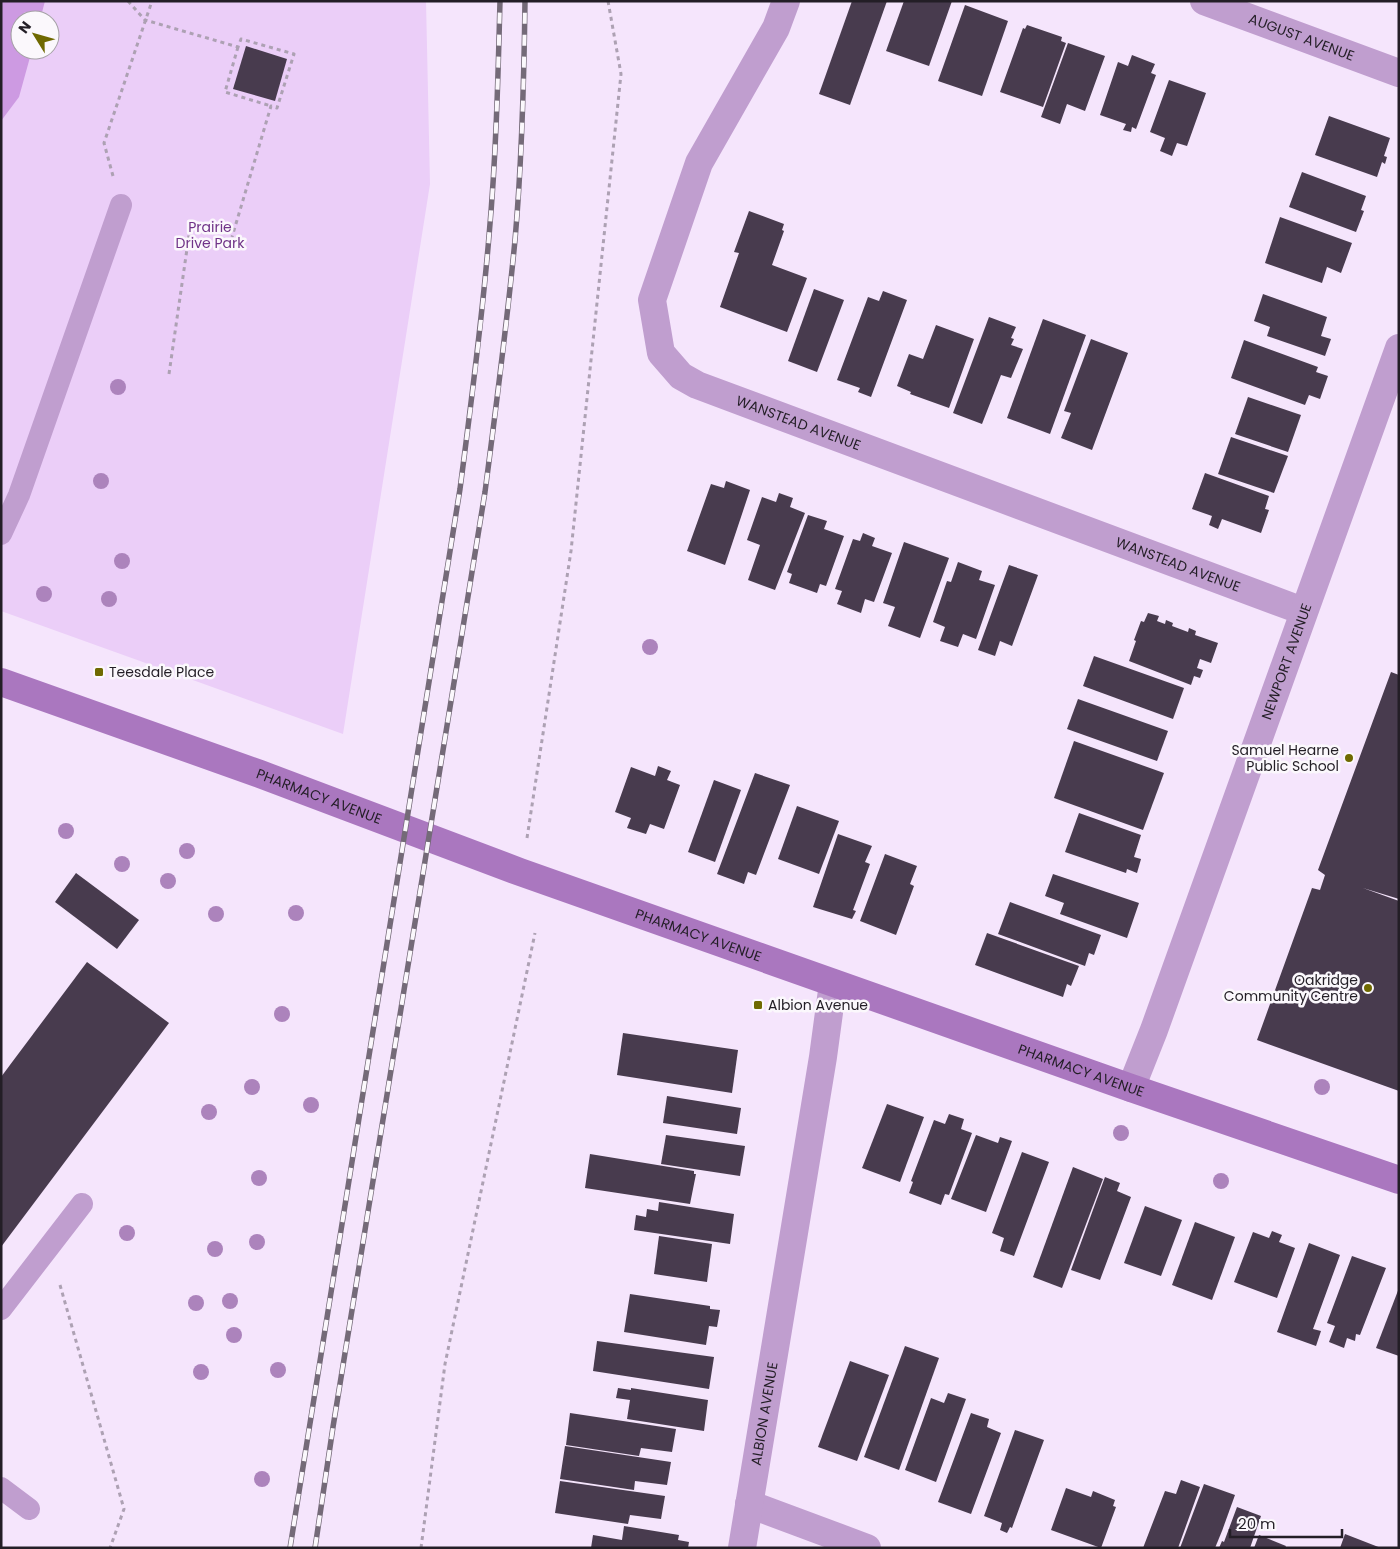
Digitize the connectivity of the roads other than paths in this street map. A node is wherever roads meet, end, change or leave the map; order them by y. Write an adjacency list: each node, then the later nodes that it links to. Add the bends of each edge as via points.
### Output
1 (786, 1): 8 (street, WANSTEAD AVENUE, via 776,28 699,163 652,300 661,353 681,376 697,385)
2 (1204, 1): 3 (street, AUGUST AVENUE)
3 (1399, 73)
4 (121, 205): 7 (lane, via 19,495)
5 (1399, 348): 6 (street, NEWPORT AVENUE)
6 (1391, 396): 8 (street, NEWPORT AVENUE)
7 (1, 534)
8 (1303, 611): 11 (street, NEWPORT AVENUE)
9 (1, 682): 10 (street, PHARMACY AVENUE)
10 (833, 983): 11 (street, PHARMACY AVENUE); 16 (street, ALBION AVENUE)
11 (1131, 1088): 12 (street, PHARMACY AVENUE)
12 (1399, 1180)
13 (82, 1204): 14 (lane)
14 (1, 1309)
15 (1, 1488): 17 (lane)
16 (749, 1504): 18 (street, ALBION AVENUE); 19 (street)
17 (29, 1509)
18 (742, 1548)
19 (867, 1548)

